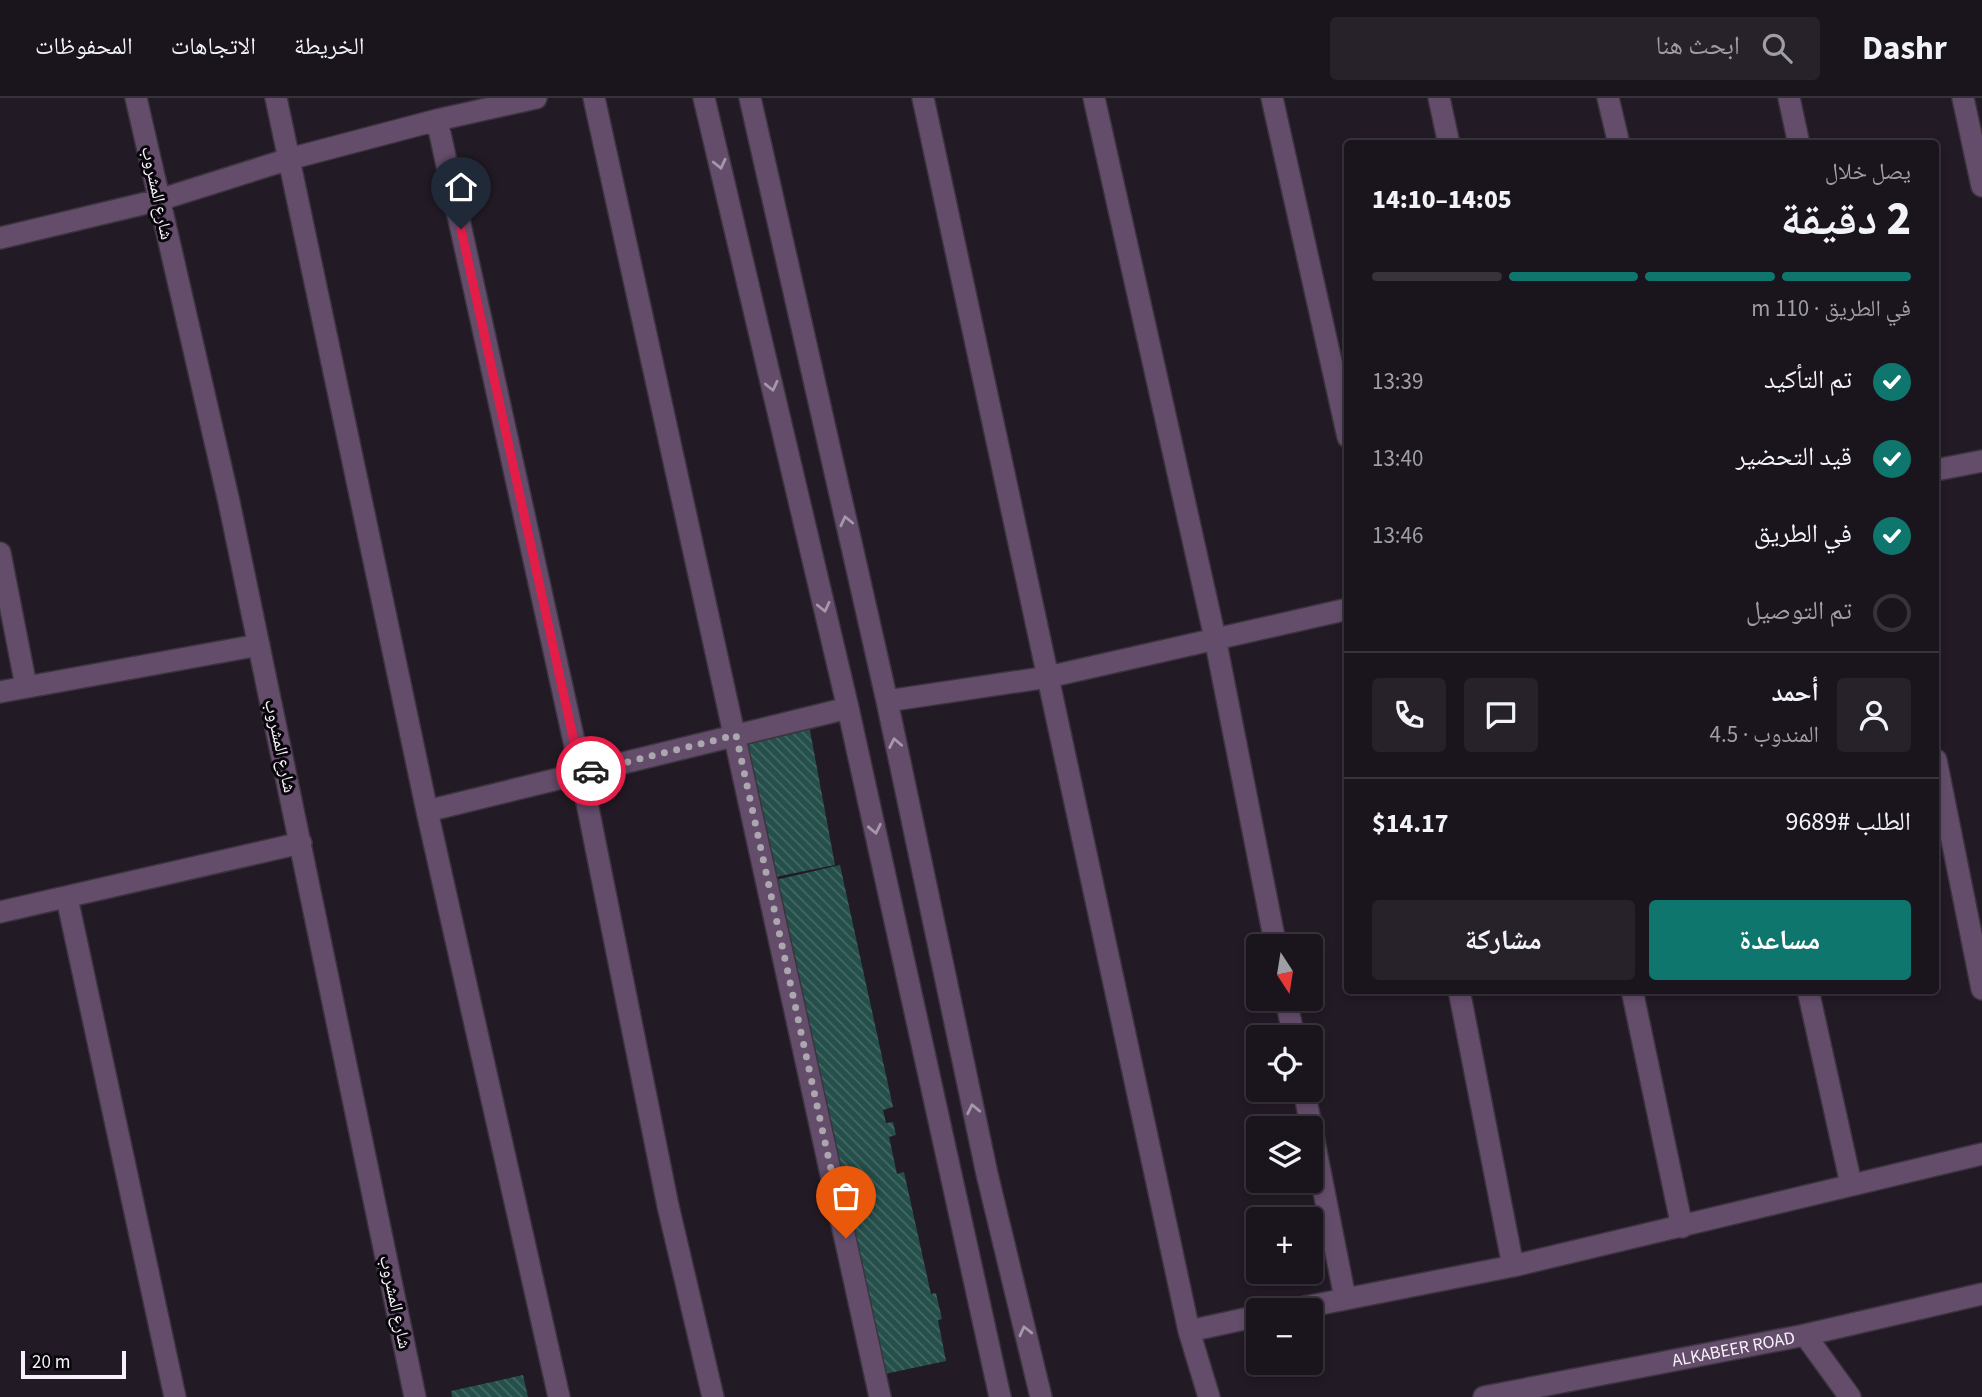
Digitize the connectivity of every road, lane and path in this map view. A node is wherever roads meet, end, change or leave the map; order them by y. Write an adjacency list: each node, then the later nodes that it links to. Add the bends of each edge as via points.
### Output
1 (136, 98): 20 (street, شارع المشروب)
2 (276, 98): 18 (street)
3 (536, 98): 14 (street)
4 (594, 98): 34 (street)
5 (704, 98): 33 (street, one-way to 33)
6 (750, 98): 32 (street, one-way to 6)
7 (923, 98): 29 (street)
8 (1094, 98): 27 (street)
9 (1272, 98): 22 (street)
10 (1438, 98): 15 (street)
11 (1608, 98): 16 (street)
12 (1789, 98): 17 (street)
13 (1963, 98): 19 (street)
14 (437, 120): 18 (street); 35 (street)
15 (1448, 140)
16 (1618, 140)
17 (1798, 140)
18 (289, 159): 20 (street); 37 (street)
19 (1982, 186)
20 (159, 200): 21 (street); 28 (street, شارع المشروب)
21 (0, 238)
22 (1344, 419)
23 (1982, 461): 24 (street)
24 (1939, 469)
25 (0, 552): 30 (street)
26 (1344, 610): 27 (street)
27 (1214, 638): 29 (street); 41 (street)
28 (259, 645): 30 (street); 38 (street, شارع المشروب)
29 (1048, 677): 32 (street); 55 (street)
30 (26, 686): 31 (street)
31 (0, 692)
32 (887, 701): 63 (street, one-way to 32, via 987,1174)
33 (848, 708): 34 (street); 62 (street, one-way to 62)
34 (736, 735): 35 (street); 61 (street)
35 (581, 773): 37 (street); 60 (street, via 668,1206)
36 (1939, 775): 42 (street)
37 (427, 811): 59 (street)
38 (301, 843): 39 (street); 58 (street, شارع المشروب)
39 (67, 898): 40 (street); 57 (street)
40 (0, 912)
41 (1273, 934)
42 (1982, 989)
43 (1460, 994): 50 (street)
44 (1633, 994): 49 (street)
45 (1809, 994): 48 (street)
46 (1306, 1102): 52 (street)
47 (1982, 1154): 48 (street)
48 (1851, 1184): 49 (street)
49 (1682, 1227): 50 (street)
50 (1513, 1266): 52 (street)
51 (1982, 1294): 56 (street, ALKABEER ROAD)
52 (1345, 1298): 53 (street)
53 (1323, 1303)
54 (1246, 1319): 55 (street)
55 (1189, 1331): 64 (street)
56 (1805, 1335): 65 (street, ALKABEER ROAD); 66 (street)
57 (175, 1397)
58 (415, 1397)
59 (559, 1397)
60 (713, 1397)
61 (880, 1397)
62 (1000, 1397)
63 (1041, 1397)
64 (1209, 1397)
65 (1484, 1397)
66 (1850, 1397)

